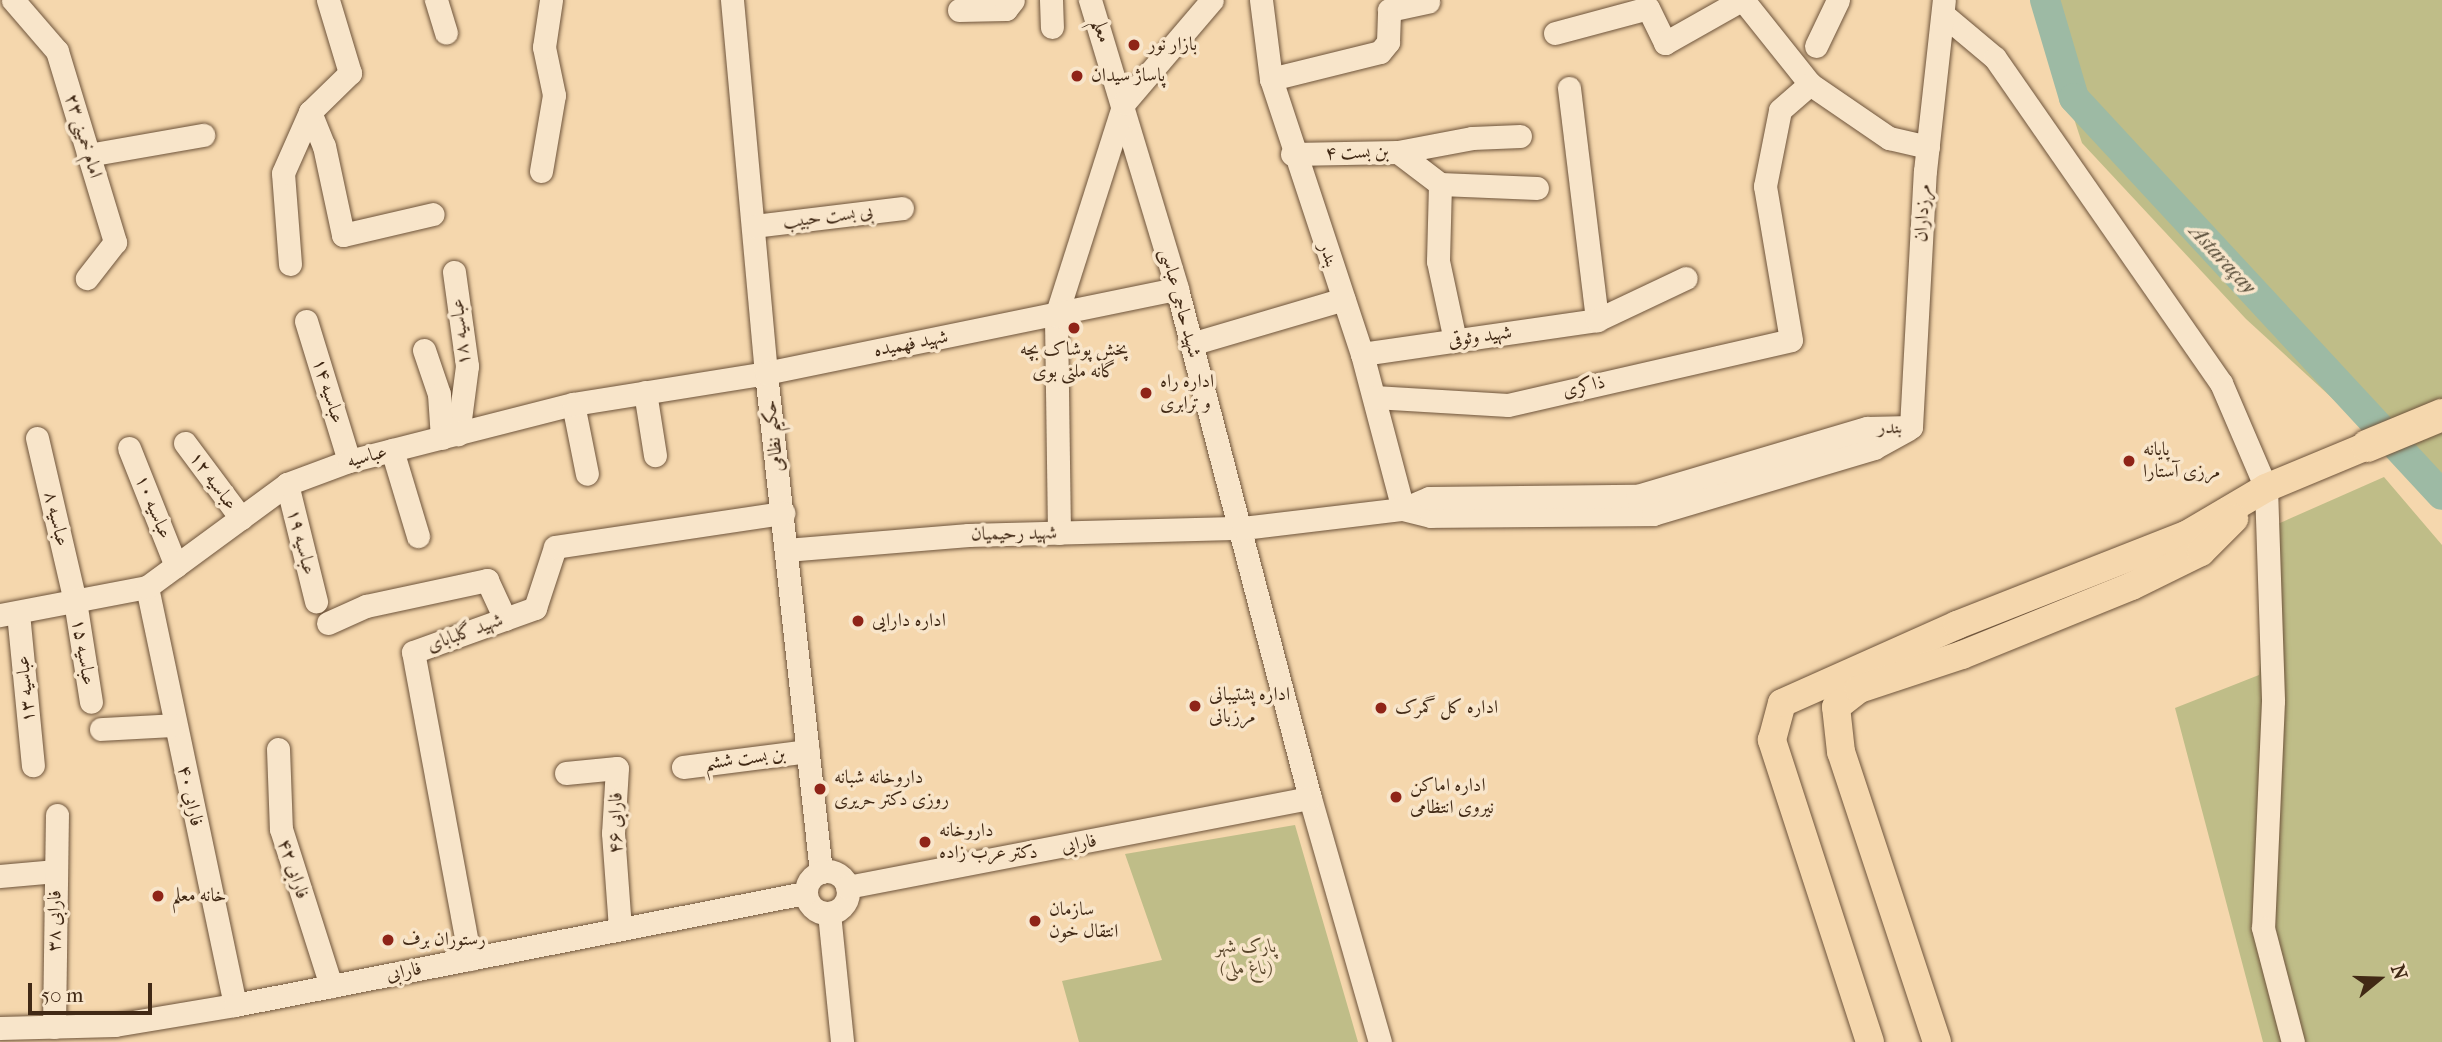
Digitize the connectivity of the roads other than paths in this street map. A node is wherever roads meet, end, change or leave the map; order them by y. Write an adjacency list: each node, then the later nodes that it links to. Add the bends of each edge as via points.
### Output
1 (13, 0): 30 (street, امام خمینی ۲۳, via 57,51)
2 (328, 0): 24 (street, via 350,73)
3 (436, 0): 17 (street)
4 (551, 0): 31 (street, via 544,47 554,95)
5 (732, 0): 36 (street, حکیم نظامی)
6 (1013, 0): 15 (street, via 1006,9)
7 (1051, 0): 16 (street)
8 (1090, 0): 23 (street, معلم)
9 (1212, 0): 23 (street)
10 (1261, 0): 20 (street, بندر)
11 (1742, 0): 18 (street, via 1665,43 1648,8); 21 (street)
12 (1838, 0): 19 (street)
13 (1428, 2): 20 (street, via 1389,10 1388,42 1380,52)
14 (1945, 8): 27 (street, مرزداران); 66 (street, via 1995,58 2221,383)
15 (959, 10)
16 (1052, 27)
17 (446, 33)
18 (1555, 33)
19 (1816, 46)
20 (1271, 79): 29 (street, بندر)
21 (1810, 84): 27 (street, via 1889,138); 52 (street, ذاکری, via 1780,110 1765,186 1791,340 1508,405)
22 (1569, 88): 45 (street)
23 (1124, 103): 41 (street, شهید حاجی عباسی); 43 (street)
24 (310, 112): 35 (street, via 324,146 343,235); 37 (street, via 284,173)
25 (203, 135): 30 (street)
26 (1520, 136): 28 (street, via 1472,138)
27 (1928, 147): 55 (street, مرزداران)
28 (1398, 152): 29 (street, بن بست ۴); 32 (street, بن بست ۴)
29 (1292, 154): 42 (street, بندر)
30 (88, 155): 39 (street, امام خمینی ۲۳, via 115,242)
31 (541, 171)
32 (1440, 184): 33 (street); 46 (street, via 1438,261)
33 (1537, 188)
34 (902, 208): 36 (street, بی بست حبیب)
35 (433, 214)
36 (754, 226): 50 (street, حکیم نظامی)
37 (290, 264)
38 (454, 272): 56 (street, عباسیه ۱۸, via 467,366)
39 (87, 278)
40 (1686, 278): 45 (street, شهید وثوقی)
41 (1177, 289): 43 (street, شهید فهمیده); 47 (street, شهید حاجی عباسی)
42 (1344, 299): 47 (street); 49 (street, بندر)
43 (1056, 316): 50 (street, شهید فهمیده); 71 (street)
44 (306, 320): 63 (street, عباسیه ۱۴)
45 (1597, 320): 46 (street, شهید وثوقی)
46 (1455, 340): 49 (street, شهید وثوقی)
47 (1191, 344): 70 (street, شهید حاجی عباسی)
48 (424, 350): 56 (street)
49 (1362, 354): 52 (street, بندر)
50 (766, 373): 51 (street, عباسیه); 68 (street, حکیم نظامی)
51 (645, 392): 53 (street, عباسیه); 62 (street)
52 (1374, 397): 67 (street, بندر)
53 (573, 404): 56 (street, عباسیه); 64 (street)
54 (2442, 415): 59 (highway)
55 (1911, 428): 67 (street, بندر, via 1874,448 1653,514 1431,516)
56 (450, 436): 61 (street, عباسیه)
57 (37, 438): 76 (street, عباسیه ۸)
58 (185, 443): 69 (street, عباسیه ۱۲)
59 (2367, 446): 66 (main road)
60 (129, 447): 74 (street, عباسیه ۱۰)
61 (392, 450): 63 (street, عباسیه); 72 (street)
62 (655, 455)
63 (349, 461): 65 (street, عباسیه)
64 (587, 474)
65 (287, 484): 69 (street, عباسیه); 77 (street, عباسیه ۱۹)
66 (2266, 488): 105 (main road, via 2186,535 1957,625 1782,703 1772,740); 106 (main road, via 2201,552 2133,586 1962,655 1859,688 1836,708 1841,752); 107 (street, via 2273,701 2263,928)
67 (1403, 509): 70 (street, بندر)
68 (783, 513): 73 (street, حکیم نظامی); 79 (street, شهید گلبابای, via 555,547 535,608)
69 (241, 518): 74 (street, عباسیه)
70 (1243, 528): 71 (street, شهید رحیمیان); 89 (street, شهید حاجی عباسی)
71 (1059, 533): 73 (street, شهید رحیمیان, via 968,535)
72 (418, 536)
73 (786, 550): 85 (street, حکیم نظامی)
74 (176, 566): 75 (street, عباسیه)
75 (147, 587): 76 (street, عباسیه); 82 (street, فارابی ۴۰)
76 (75, 601): 78 (street, عباسیه); 81 (street, عباسیه ۱۵)
77 (316, 601)
78 (9, 614): 86 (street, عباسیه ۱۳)
79 (505, 619): 80 (street, via 487,579 366,606); 98 (street, شهید گلبابای, via 413,652)
80 (328, 623)
81 (91, 702)
82 (175, 726): 83 (street); 100 (street, فارابی ۴۰)
83 (101, 729)
84 (278, 749): 99 (street, فارابی ۴۲, via 281,829)
85 (808, 751): 87 (street, بن بست ششم); 92 (street, حکیم نظامی)
86 (33, 765)
87 (683, 767)
88 (566, 773): 97 (street, فارابی ۴۶, via 617,768 613,833)
89 (1310, 798): 94 (street, فارابی); 104 (street, شهید حاجی عباسی)
90 (57, 815): 91 (street, فارابی ۳۸)
91 (56, 871): 93 (street); 101 (street, فارابی ۳۸)
92 (821, 872): 94 (street, via 840,876); 95 (street, via 810,879)
93 (0, 876)
94 (847, 887): 96 (street, via 842,907)
95 (806, 892): 96 (street, via 816,910); 97 (street, فارابی)
96 (829, 913): 103 (street)
97 (621, 929): 98 (street, فارابی)
98 (470, 959): 99 (street, فارابی)
99 (331, 986): 100 (street, فارابی)
100 (235, 1005): 101 (street, فارابی, via 115,1025)
101 (54, 1027): 102 (street, فارابی)
102 (0, 1028)
103 (842, 1042)
104 (1380, 1042)
105 (1870, 1042)
106 (1937, 1042)
107 (2293, 1042)

